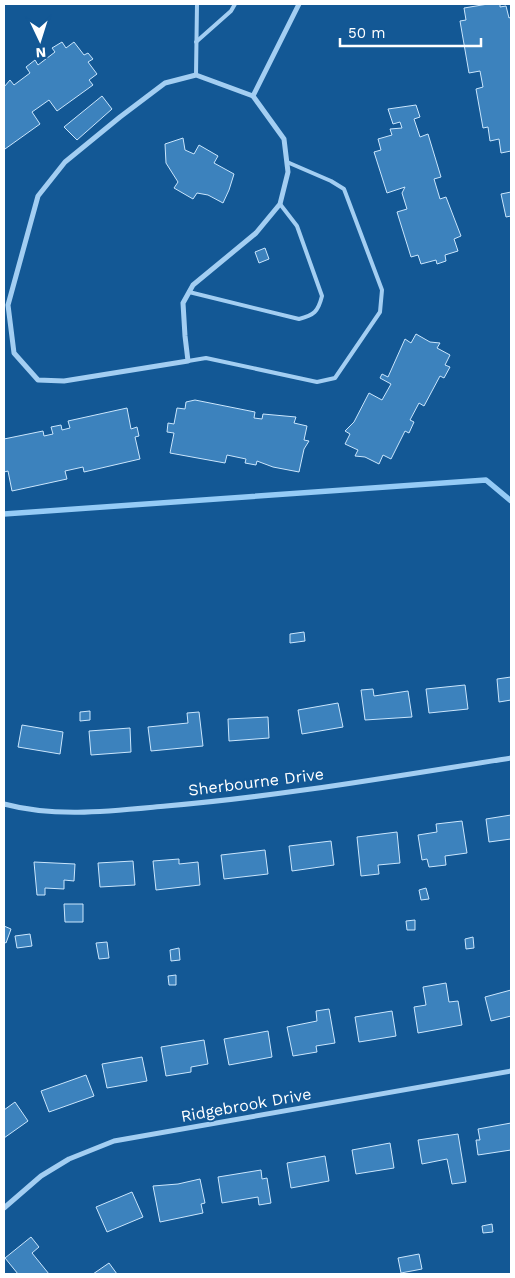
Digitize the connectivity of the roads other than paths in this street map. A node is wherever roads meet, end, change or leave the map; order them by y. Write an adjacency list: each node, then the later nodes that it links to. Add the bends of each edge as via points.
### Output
1 (197, 4): 4 (lane)
2 (235, 4): 4 (lane, via 232,11)
3 (299, 4): 6 (street)
4 (196, 42): 5 (lane)
5 (196, 75): 6 (street); 10 (street, via 165,83 65,162 38,196 8,305 14,353 38,380 64,381)
6 (253, 96): 7 (street, via 284,140)
7 (286, 162): 8 (street, via 288,172); 10 (lane, via 344,189 382,290 380,312 335,378 318,382 206,358)
8 (280, 204): 9 (street, via 256,233 193,284); 9 (lane, via 297,226 322,296 319,307 311,315 298,319)
9 (189, 292): 10 (street, via 183,303)
10 (188, 361)
11 (511, 758): 12 (street, Sherbourne Drive, via 200,803 77,812)
12 (4, 804)
13 (511, 1072): 14 (street, Ridgebrook Drive, via 114,1141 69,1159 41,1176)
14 (4, 1208)

